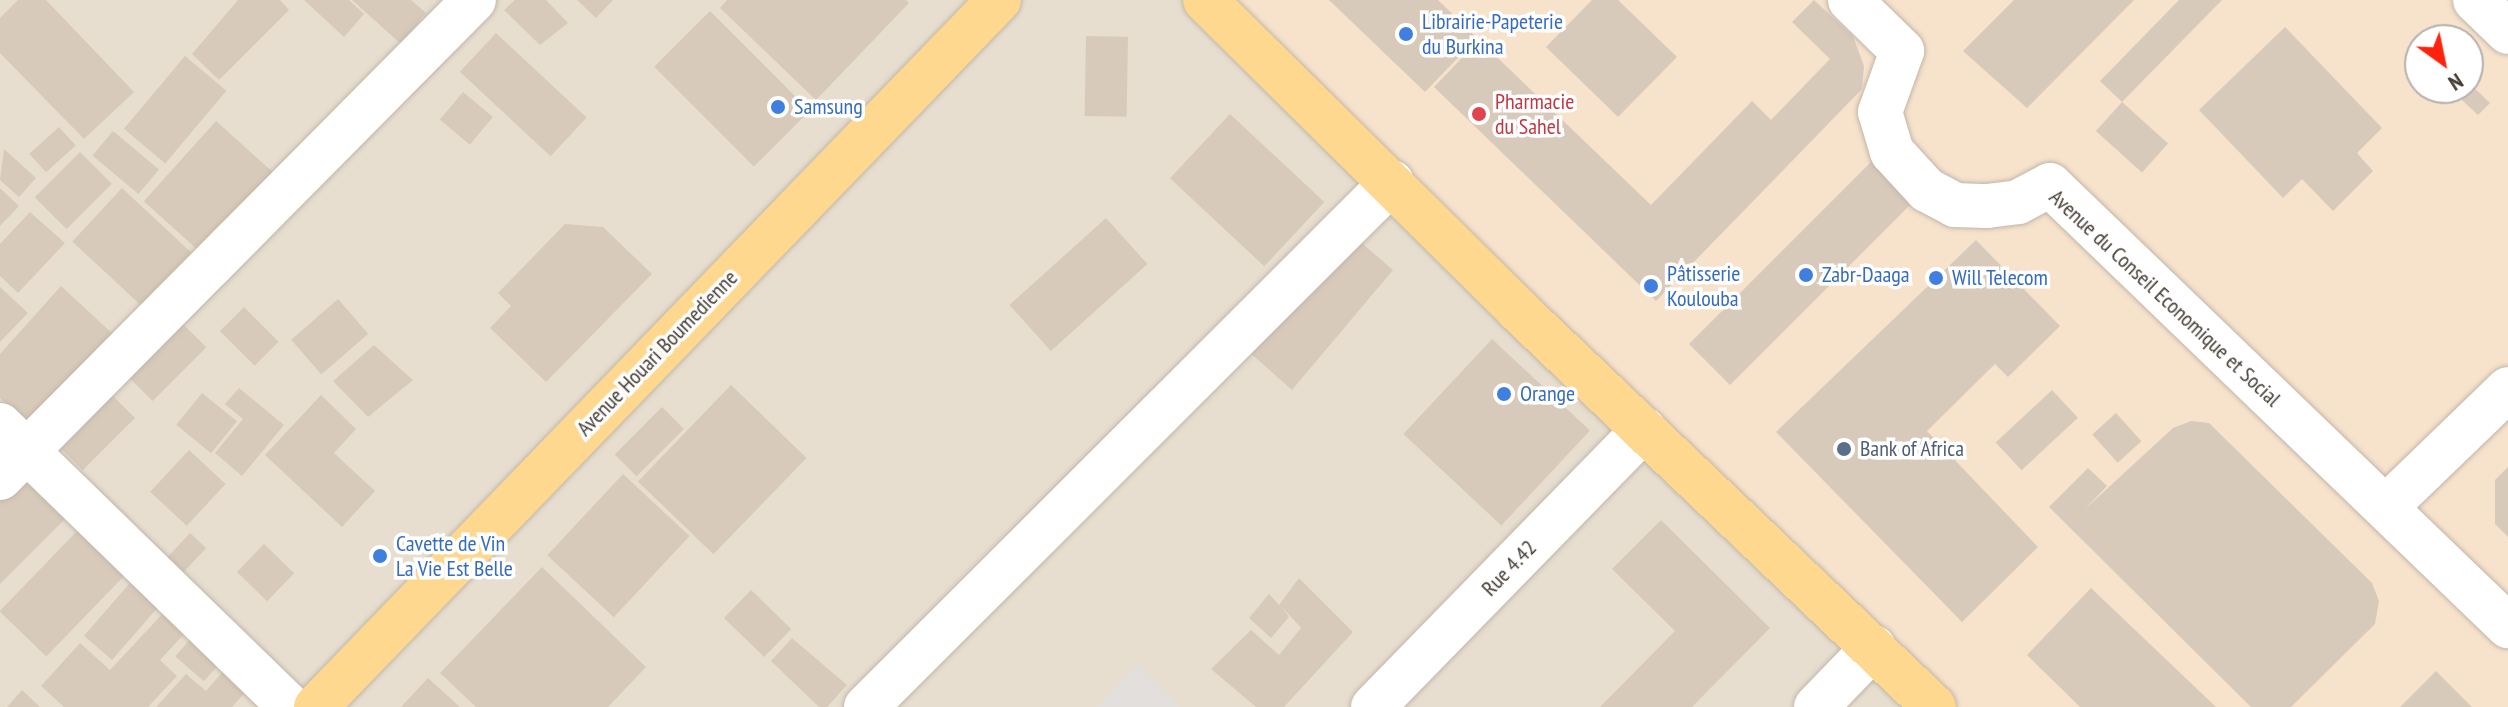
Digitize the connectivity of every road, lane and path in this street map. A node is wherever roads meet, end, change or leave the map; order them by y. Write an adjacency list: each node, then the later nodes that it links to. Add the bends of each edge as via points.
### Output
1 (474, 0): 10 (street)
2 (999, 0): 15 (main road, Avenue Houari Boumedienne)
3 (1205, 0): 7 (main road)
4 (1850, 0): 11 (street, Avenue du Conseil Economique et Social, via 1902,51 1880,112 1892,152 1927,190 1955,205 1987,206 2018,202 2050,185)
5 (2475, 0): 6 (street)
6 (2508, 32)
7 (1392, 182): 9 (main road); 16 (street)
8 (2508, 389): 11 (street)
9 (1644, 429): 13 (main road); 17 (street, Rue 4.42)
10 (9, 451): 14 (street)
11 (2386, 507): 12 (street, Avenue du Conseil Economique et Social)
12 (2508, 626)
13 (1874, 647): 18 (street); 19 (main road)
14 (290, 707)
15 (316, 707)
16 (866, 707)
17 (1373, 707)
18 (1816, 707)
19 (1934, 707)

